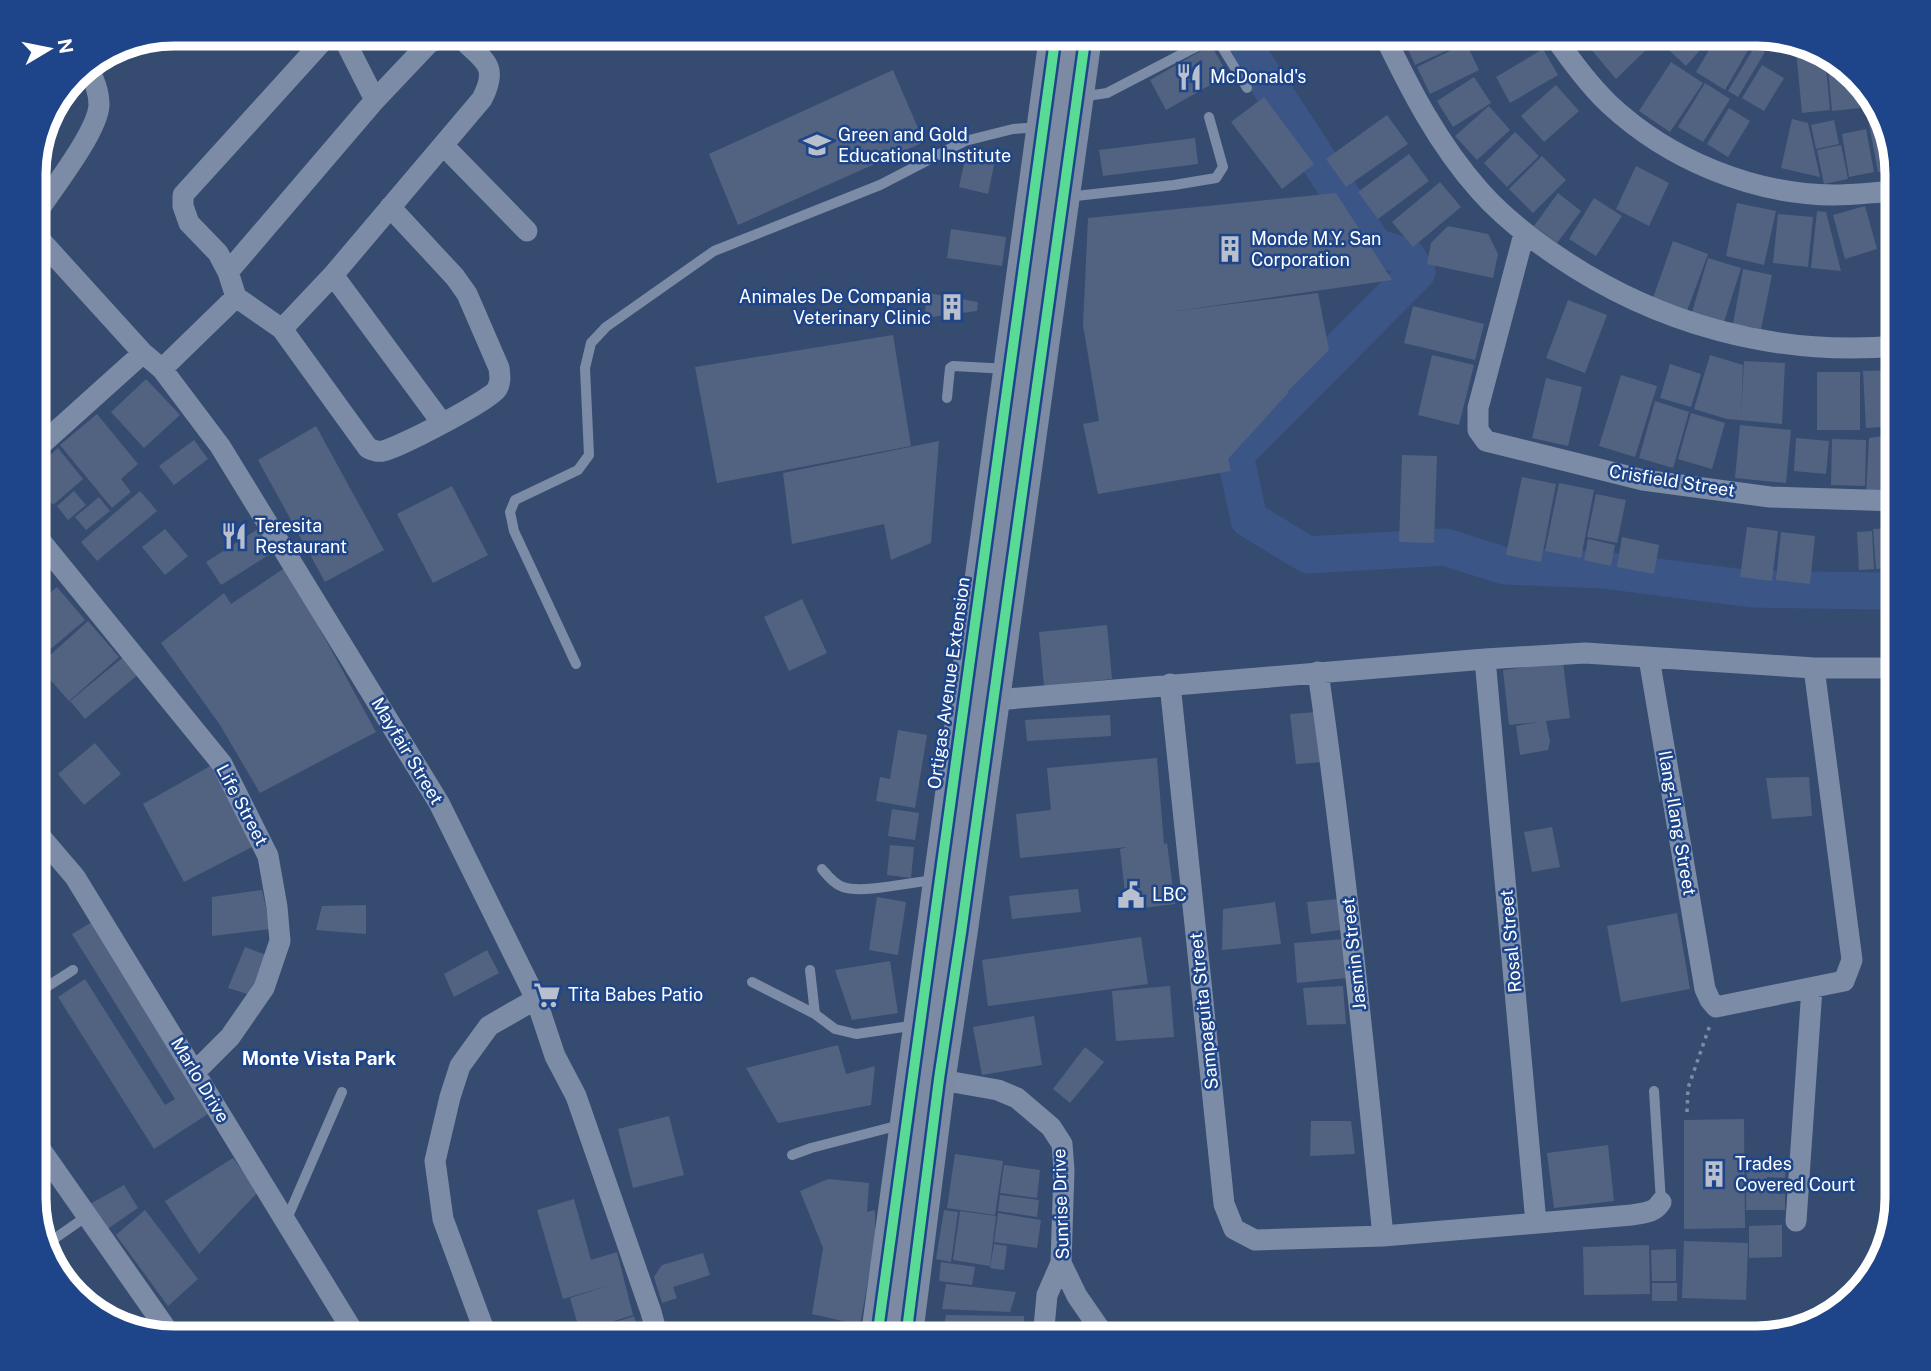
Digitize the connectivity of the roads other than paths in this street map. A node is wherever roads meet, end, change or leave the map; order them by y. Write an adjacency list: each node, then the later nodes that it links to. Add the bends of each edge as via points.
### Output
1 (318, 46): 25 (street, via 184,195 189,223 218,253)
2 (348, 46): 14 (street)
3 (426, 46): 14 (street)
4 (472, 46): 17 (street, via 488,65 491,81 482,99)
5 (1056, 46): 16 (main road, Ortigas Avenue Extension)
6 (1084, 46): 13 (main road, Ortigas Avenue Extension)
7 (1199, 46): 13 (lane, via 1107,93)
8 (1221, 46): 12 (lane)
9 (1390, 46): 23 (street, via 1449,153 1480,192)
10 (1561, 46): 18 (street, via 1610,105 1664,146 1700,165 1786,191 1833,195)
11 (92, 75): 20 (street, via 99,108 93,127)
12 (1247, 88)
13 (1077, 97): 16 (main road, Ortigas Avenue Extension)
14 (375, 100): 25 (street)
15 (1209, 117): 19 (lane, via 1223,167 1216,178)
16 (1057, 128): 19 (main road, Ortigas Avenue Extension); 32 (main road, Ortigas Avenue Extension); 40 (lane, via 1013,129 965,141 880,185 714,251 606,327 591,343 585,368 589,455 578,470 515,500 510,512 513,531)
17 (443, 145): 21 (street); 22 (street)
18 (1885, 192)
19 (1064, 197): 45 (main road, Ortigas Avenue Extension)
20 (46, 199)
21 (390, 207): 26 (street); 34 (street, via 456,277 499,368 501,379 489,398)
22 (527, 231)
23 (1524, 234): 29 (street, via 1590,279 1685,321 1769,342 1822,348); 36 (street, Crisfield Street, via 1478,408 1478,430 1486,441 1643,480 1770,497)
24 (46, 246): 30 (street, Mayfair Street)
25 (228, 272): 27 (street)
26 (333, 275): 28 (street); 34 (street)
27 (236, 298): 28 (street); 31 (street)
28 (282, 329): 34 (street, via 368,449 382,452)
29 (1885, 346)
30 (143, 353): 31 (street, Mayfair Street); 35 (street)
31 (162, 369): 54 (street, Mayfair Street, via 219,446 439,803)
32 (1010, 369): 33 (lane, via 953,366); 45 (main road, Ortigas Avenue Extension)
33 (947, 398)
34 (443, 424)
35 (46, 440)
36 (1885, 501)
37 (46, 548): 57 (street, Life Street, via 222,764 268,856 280,941 264,988 229,1037)
38 (1649, 658): 39 (street, via 1585,653); 41 (street); 53 (street, Ilang-Ilang Street, via 1711,998)
39 (1485, 659): 43 (street); 68 (street, Rosal Street)
40 (576, 664)
41 (1814, 668): 42 (street); 53 (street, via 1852,960 1844,981)
42 (1879, 668)
43 (1318, 672): 44 (street); 69 (street, Jasmin Street, via 1339,812)
44 (1170, 684): 45 (street); 69 (street, Sampaguita Street, via 1224,1204 1234,1229 1255,1240)
45 (979, 702): 48 (main road, Ortigas Avenue Extension); 58 (main road, Ortigas Avenue Extension, via 961,933)
46 (46, 843): 57 (street, Marlo Drive, via 75,877)
47 (821, 869): 48 (lane, via 845,888 862,890)
48 (940, 879): 56 (main road, Ortigas Avenue Extension)
49 (73, 970): 52 (lane)
50 (810, 970): 55 (lane)
51 (752, 982): 55 (lane)
52 (46, 987)
53 (1812, 988): 67 (street)
54 (536, 999): 74 (street, via 489,1026 460,1066 435,1161 443,1219); 75 (street, Mayfair Street, via 555,1056 576,1096)
55 (815, 1014): 56 (lane, via 835,1029 856,1034)
56 (920, 1024): 58 (main road, Ortigas Avenue Extension)
57 (195, 1072): 66 (street, Marlo Drive)
58 (926, 1077): 61 (main road, Ortigas Avenue Extension); 71 (street, Sunrise Drive, via 998,1090 1017,1098 1051,1127 1062,1144 1064,1170); 77 (main road, Ortigas Avenue Extension)
59 (1654, 1091): 64 (lane)
60 (342, 1092): 66 (lane)
61 (906, 1124): 62 (lane); 76 (main road, Ortigas Avenue Extension)
62 (792, 1155)
63 (46, 1157): 65 (street)
64 (1661, 1202): 68 (street, via 1648,1213)
65 (87, 1216): 70 (lane); 72 (street)
66 (286, 1221): 73 (street, Marlo Drive)
67 (1796, 1221)
68 (1536, 1223): 69 (street)
69 (1383, 1236)
70 (52, 1240)
71 (1061, 1263): 78 (street, via 1047,1295); 79 (street, Sunrise Drive)
72 (163, 1325)
73 (350, 1326)
74 (483, 1326)
75 (655, 1326)
76 (879, 1326)
77 (907, 1326)
78 (1045, 1326)
79 (1098, 1326)

